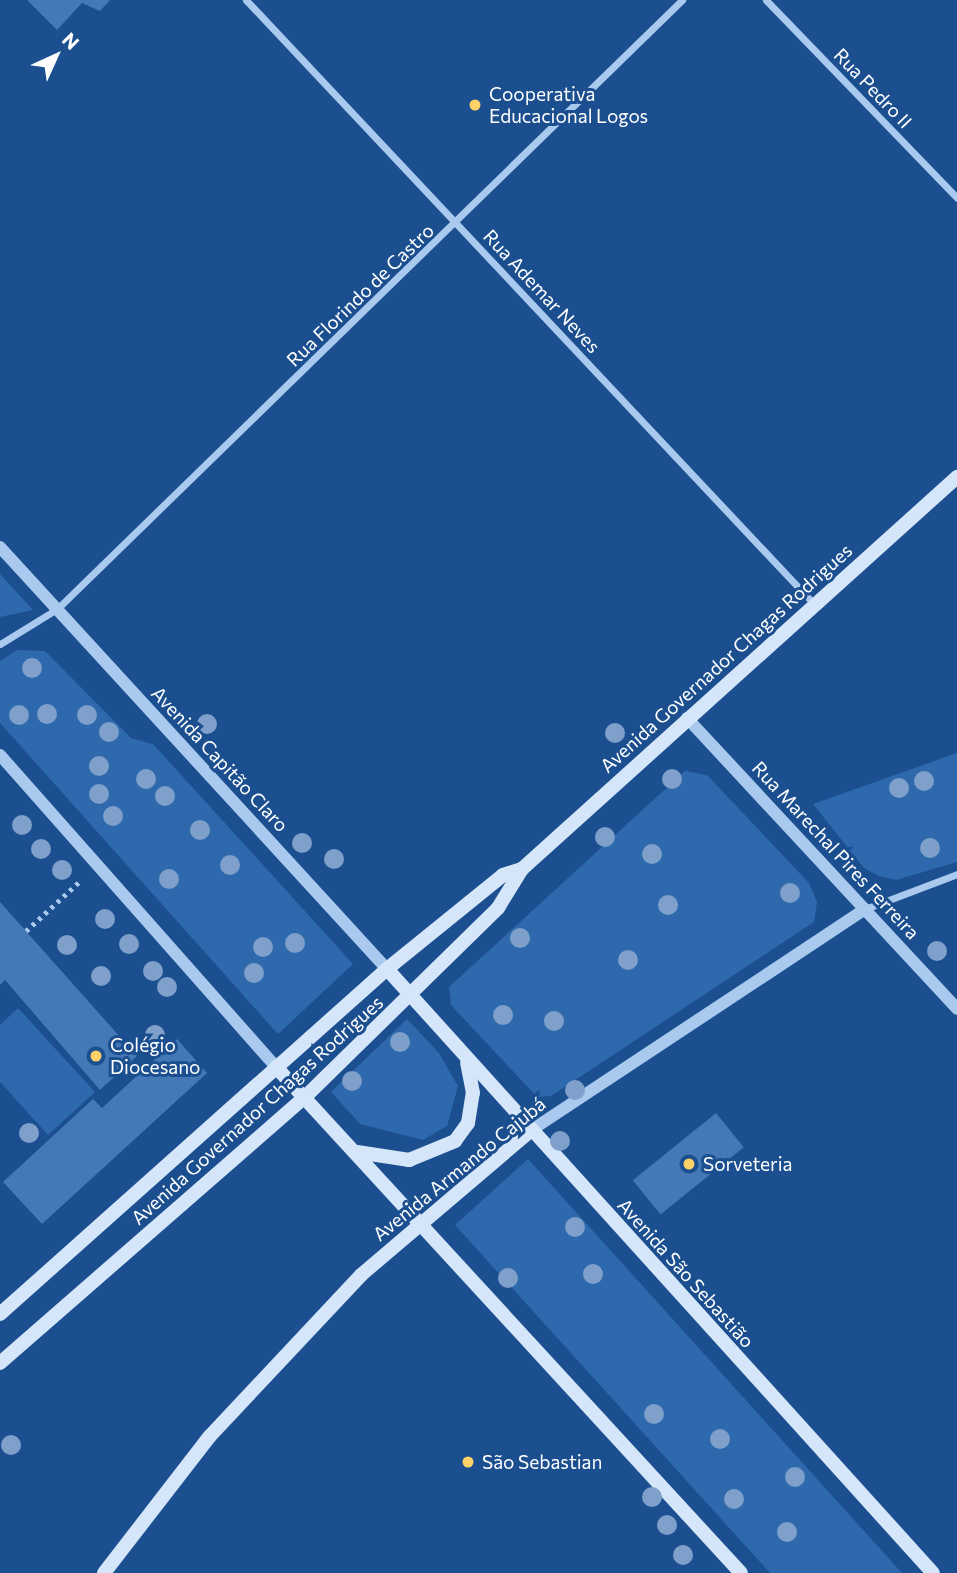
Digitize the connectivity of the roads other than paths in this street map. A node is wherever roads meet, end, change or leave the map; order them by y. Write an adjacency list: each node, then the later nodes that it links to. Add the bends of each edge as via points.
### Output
1 (246, 0): 5 (street, Rua Ademar Neves)
2 (682, 0): 5 (street, Rua Florindo de Castro)
3 (766, 0): 4 (street, Rua Pedro II)
4 (957, 198)
5 (457, 223): 8 (street, Rua Ademar Neves); 9 (street, Rua Florindo de Castro)
6 (957, 477): 8 (main road, Avenida Governador Chagas Rodrigues)
7 (0, 547): 9 (street, Avenida Capitão Claro)
8 (814, 604): 11 (main road, Avenida Governador Chagas Rodrigues)
9 (57, 609): 10 (street, Rua Florindo de Castro); 16 (street, Avenida Capitão Claro)
10 (0, 644)
11 (687, 718): 13 (main road, Avenida Governador Chagas Rodrigues); 15 (street, Rua Marechal Pires Ferreira)
12 (0, 755): 20 (street)
13 (522, 869): 16 (main road, Avenida Governador Chagas Rodrigues, via 503,875); 17 (main road, Avenida Governador Chagas Rodrigues, via 498,908)
14 (957, 874): 15 (street, Avenida Armando Cajubá)
15 (865, 909): 18 (street, Rua Marechal Pires Ferreira); 22 (street, Avenida Armando Cajubá)
16 (387, 969): 17 (main road, Avenida Capitão Claro); 20 (main road, Avenida Governador Chagas Rodrigues)
17 (412, 998): 19 (main road, Avenida São Sebastião); 21 (main road, Avenida Governador Chagas Rodrigues)
18 (957, 1009)
19 (466, 1061): 22 (main road, Avenida São Sebastião); 23 (main road, via 473,1093 468,1123 455,1141 409,1160)
20 (276, 1067): 21 (main road); 25 (main road, Avenida Governador Chagas Rodrigues)
21 (304, 1098): 23 (main road); 26 (main road, Avenida Governador Chagas Rodrigues)
22 (530, 1131): 24 (main road, Avenida Armando Cajubá); 29 (main road, Avenida São Sebastião)
23 (356, 1152): 24 (main road)
24 (418, 1224): 27 (main road, Avenida Armando Cajubá, via 210,1436); 28 (main road)
25 (0, 1314)
26 (0, 1363)
27 (104, 1573)
28 (741, 1573)
29 (933, 1573)

